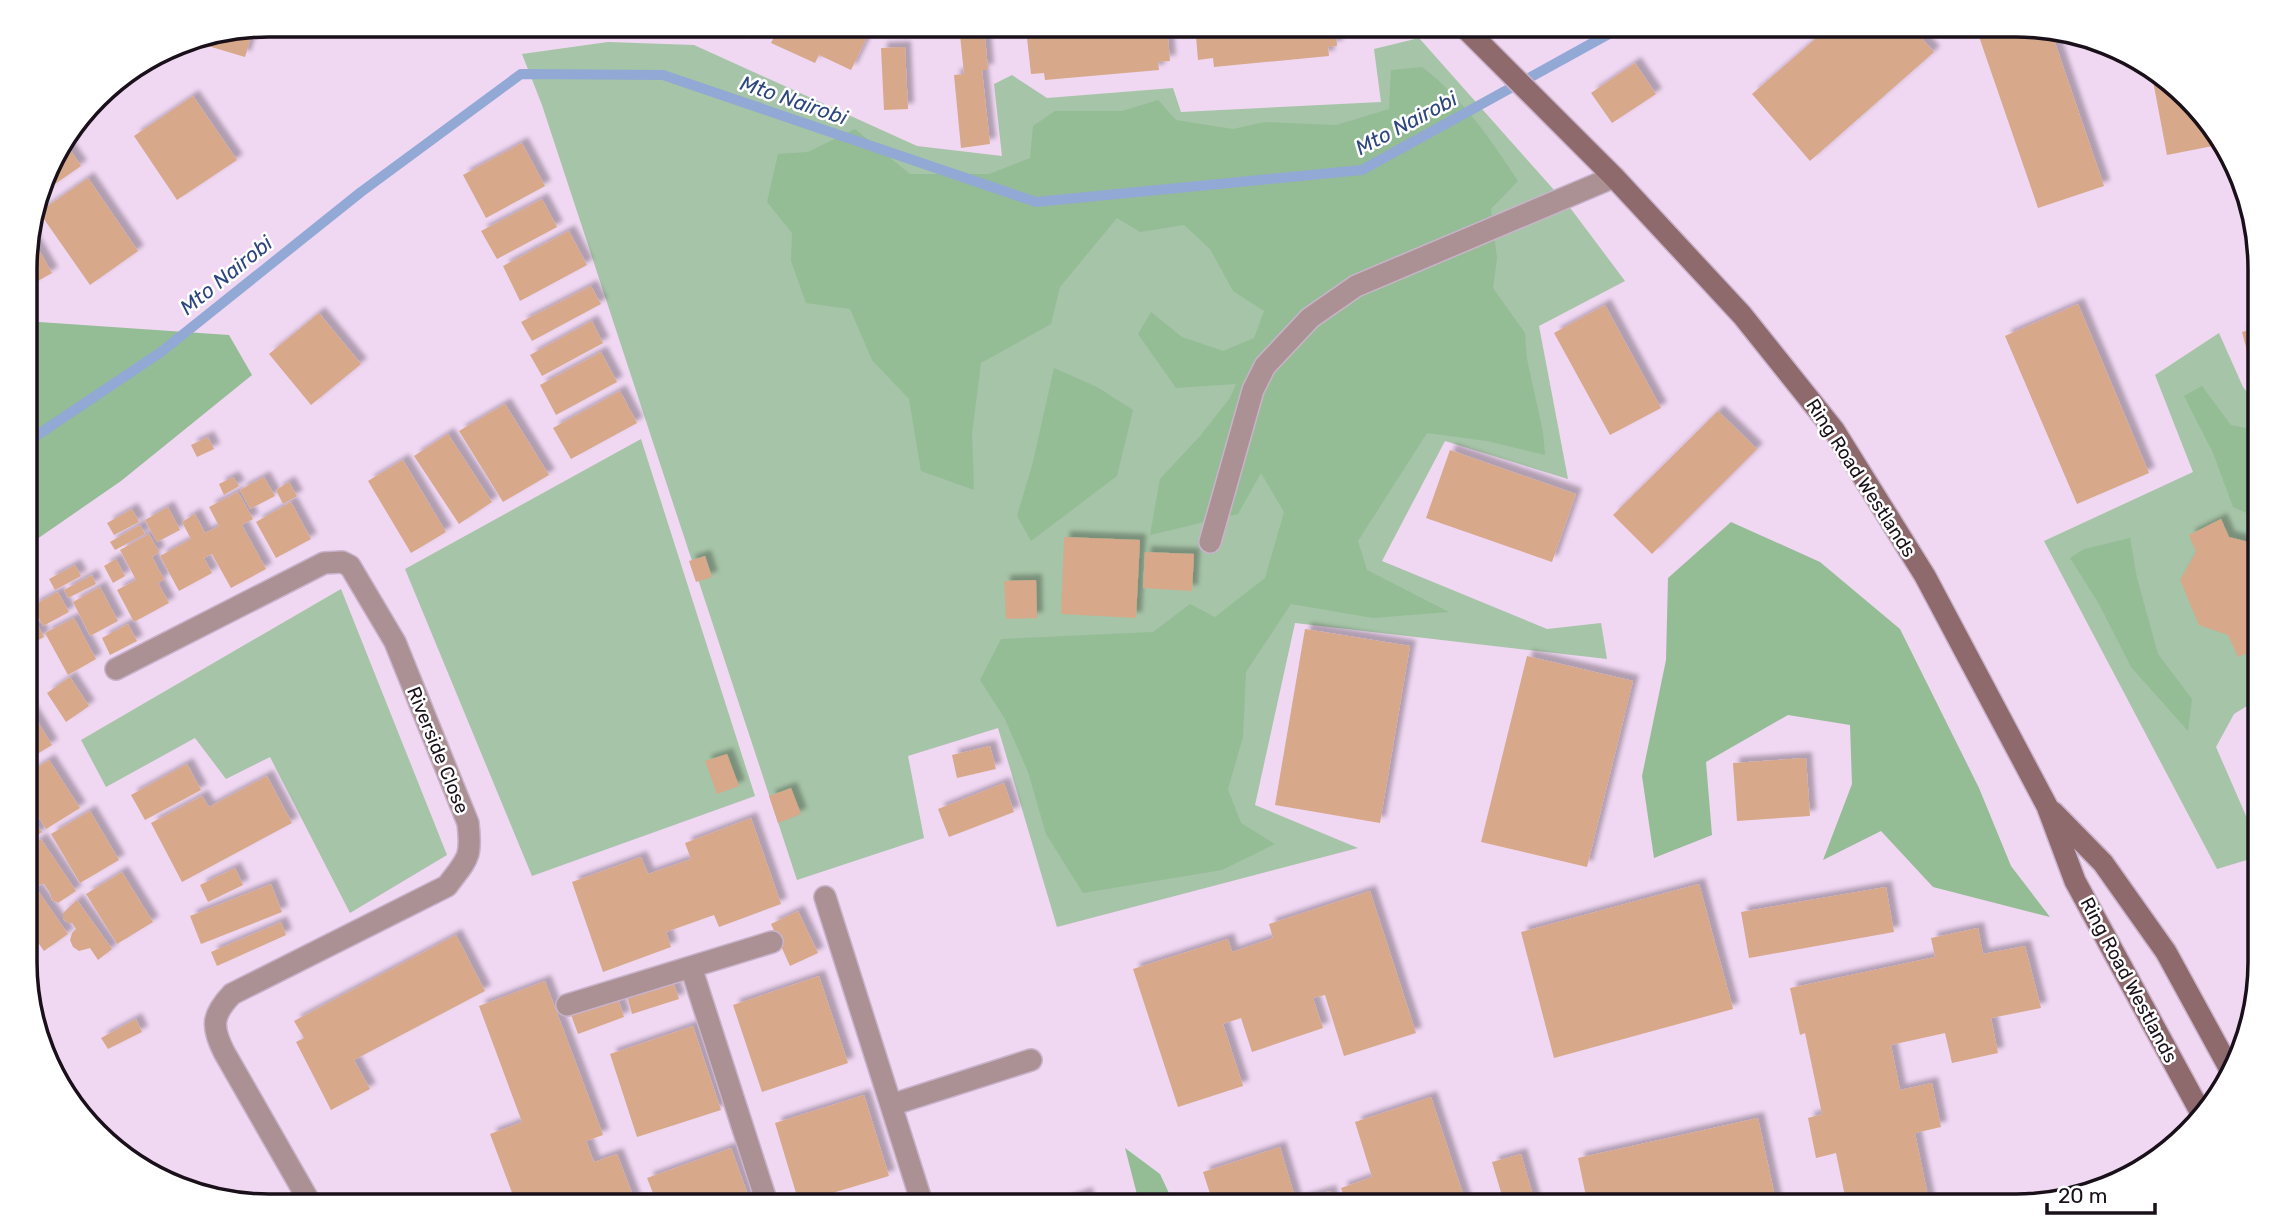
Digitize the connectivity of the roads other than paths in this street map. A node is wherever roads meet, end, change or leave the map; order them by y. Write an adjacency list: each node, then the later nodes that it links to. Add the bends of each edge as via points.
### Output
1 (1474, 37): 2 (main road, Ring Road Westlands)
2 (1614, 177): 3 (street, via 1356,286 1310,318 1265,366 1253,390); 5 (main road, Ring Road Westlands, via 1742,315 1834,430 1925,576)
3 (1210, 542)
4 (116, 668): 14 (street, Riverside Close, via 324,563 342,562 350,566 395,642 468,823 471,848 467,861 447,886 232,994 215,1017 224,1052)
5 (2047, 806): 11 (main road, Ring Road Westlands, via 2104,863 2166,952); 13 (main road, Ring Road Westlands, via 2075,881)
6 (825, 897): 12 (street)
7 (772, 942): 8 (street)
8 (691, 967): 9 (street); 15 (street)
9 (567, 1005)
10 (1031, 1060): 12 (street)
11 (2226, 1061)
12 (891, 1105): 16 (street)
13 (2197, 1106)
14 (305, 1194)
15 (764, 1194)
16 (919, 1194)

